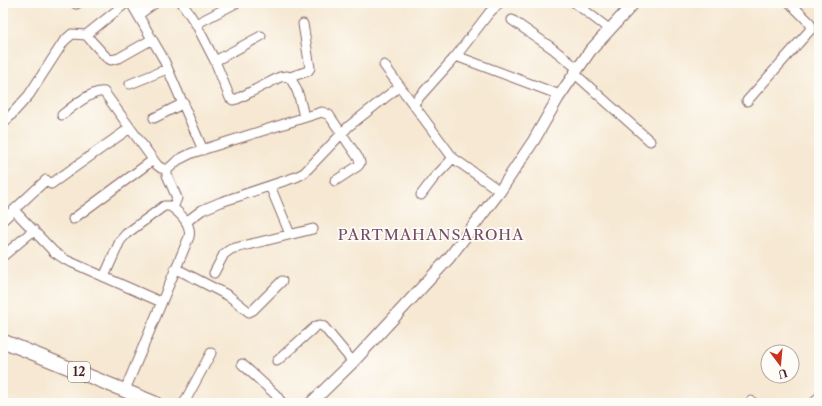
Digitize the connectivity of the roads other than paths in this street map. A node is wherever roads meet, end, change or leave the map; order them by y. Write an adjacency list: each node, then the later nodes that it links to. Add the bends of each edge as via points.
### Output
1 (126, 3): 15 (street)
2 (131, 3): 10 (street)
3 (155, 3): 10 (street)
4 (182, 3): 12 (street)
5 (236, 3): 12 (street)
6 (499, 3): 18 (street)
7 (575, 3): 14 (street)
8 (634, 3): 14 (main road)
9 (790, 3): 27 (street, via 809,22 811,29)
10 (138, 15): 17 (street)
11 (512, 20): 22 (street, via 552,48)
12 (196, 24): 19 (street)
13 (303, 24): 23 (street, via 310,70)
14 (609, 29): 22 (main road)
15 (86, 35): 17 (street, via 106,58 111,60 120,58); 33 (street, via 68,36 29,95)
16 (261, 36): 19 (street)
17 (151, 40): 21 (street)
18 (456, 56): 26 (street); 29 (street)
19 (215, 61): 23 (street, via 228,96 233,100 284,75)
20 (384, 65): 25 (street)
21 (168, 68): 24 (street); 28 (street)
22 (576, 71): 26 (main road); 36 (street)
23 (290, 77): 31 (street)
24 (130, 84)
25 (400, 86): 29 (street); 35 (street)
26 (560, 95): 43 (main road)
27 (747, 101)
28 (184, 103): 32 (street); 37 (street)
29 (413, 104): 38 (street)
30 (62, 115): 34 (street, via 77,103 100,91 104,92)
31 (304, 117): 35 (street, via 326,113); 37 (street)
32 (154, 118)
33 (3, 124)
34 (130, 128): 39 (street); 46 (street, via 51,184 46,180)
35 (342, 133): 41 (street, via 357,154 360,163); 42 (street, via 304,173)
36 (650, 141)
37 (203, 150): 40 (street, via 178,160)
38 (453, 158): 43 (street); 44 (street)
39 (153, 160): 40 (street, via 159,167); 47 (street)
40 (167, 170): 45 (street, via 177,198)
41 (335, 181)
42 (270, 186): 49 (street, via 215,204); 52 (street)
43 (500, 191): 62 (main road, via 449,258)
44 (421, 195)
45 (173, 208): 49 (street); 56 (street, via 163,206 126,234 120,241)
46 (14, 210): 48 (street); 51 (street)
47 (73, 219)
48 (3, 220)
49 (186, 222): 54 (street, via 190,232)
50 (313, 229): 52 (street)
51 (34, 230): 53 (street); 56 (street, via 59,256)
52 (290, 234): 55 (street, via 231,249 224,254)
53 (3, 256)
54 (175, 268): 57 (street, via 229,296 249,312); 58 (street)
55 (214, 273)
56 (104, 277): 58 (street)
57 (282, 281)
58 (161, 302): 64 (street)
59 (3, 341): 64 (highway, 12)
60 (211, 353): 67 (street)
61 (277, 361): 62 (street, via 320,325)
62 (353, 362): 69 (main road)
63 (242, 364): 68 (street)
64 (125, 390): 66 (highway, 12)
65 (819, 397): 70 (street)
66 (155, 403)
67 (184, 403)
68 (282, 403)
69 (313, 403)
70 (814, 403)

